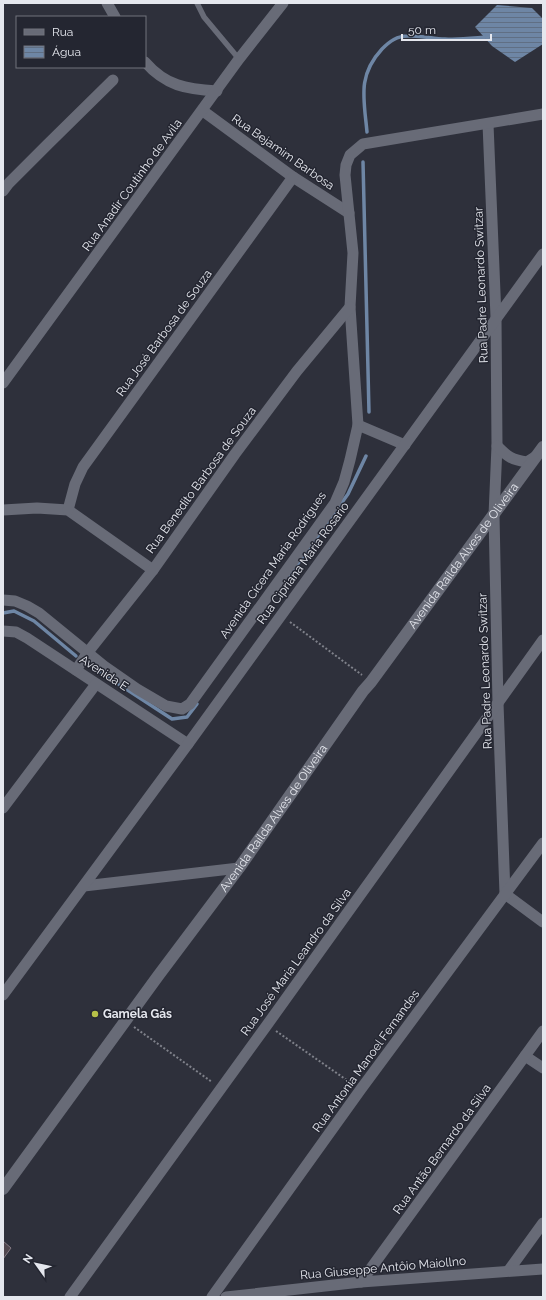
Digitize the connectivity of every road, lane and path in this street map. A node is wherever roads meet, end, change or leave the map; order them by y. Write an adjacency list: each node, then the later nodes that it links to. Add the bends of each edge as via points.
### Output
1 (106, 3): 4 (street)
2 (197, 3): 5 (lane, via 204,17)
3 (283, 3): 5 (street, Rua Anadir Coutinho de Avila)
4 (114, 16)
5 (239, 59): 8 (street, Rua Anadir Coutinho de Avila)
6 (146, 63): 8 (street, via 170,83 192,89)
7 (113, 80): 13 (street)
8 (217, 91): 9 (street, Rua Anadir Coutinho de Avila)
9 (203, 111): 12 (street, Rua Bejamim Barbosa); 18 (street, Rua Anadir Coutinho de Avila)
10 (543, 114): 11 (street)
11 (488, 124): 14 (street, Avenida Cícera Maria Rodrigues, via 363,144 350,155 346,165 345,183); 17 (street, Rua Padre Leonardo Switzar)
12 (293, 177): 14 (street, Rua Bejamim Barbosa); 25 (street, Rua José Barbosa de Souza, via 83,467)
13 (3, 191)
14 (349, 213): 16 (street, Avenida Cícera Maria Rodrigues, via 353,253)
15 (543, 254): 17 (street, Rua Cipriana Maria Rosario)
16 (350, 307): 19 (street, Avenida Cícera Maria Rodrigues); 27 (street, Rua Benedito Barbosa de Souza, via 296,371)
17 (496, 317): 20 (street, Rua Cipriana Maria Rosario); 21 (street, Rua Padre Leonardo Switzar)
18 (3, 383)
19 (358, 425): 20 (street); 32 (street, Avenida Cícera Maria Rodrigues, via 344,482 334,503 190,704 182,709 166,706 137,689)
20 (405, 445): 29 (street, Rua Cipriana Maria Rosario)
21 (497, 446): 23 (street, via 510,459 527,462); 26 (street, Rua Padre Leonardo Switzar)
22 (543, 447): 23 (street, Avenida Raílda Alves de Oliveira)
23 (535, 457): 26 (street, Avenida Raílda Alves de Oliveira)
24 (3, 510): 25 (street)
25 (68, 510): 27 (street)
26 (494, 516): 34 (street, Avenida Raílda Alves de Oliveira); 36 (street, Rua Padre Leonardo Switzar)
27 (153, 570): 32 (street, Rua Benedito Barbosa de Souza)
28 (3, 600): 32 (street, Avenida Cícera Maria Rodrigues, via 15,601 39,613)
29 (280, 616): 34 (path); 37 (street, Rua Cipriana Maria Rosario)
30 (3, 631): 33 (street, Avenida E, via 16,632)
31 (543, 640): 36 (street, Rua José Maria Leandro da Silva)
32 (88, 652): 33 (street, Rua Benedito Barbosa de Souza)
33 (76, 670): 35 (street, Avenida E)
34 (371, 682): 40 (street, Avenida Raílda Alves de Oliveira)
35 (96, 684): 37 (street, Avenida E); 38 (street)
36 (498, 703): 42 (street, Rua Padre Leonardo Switzar); 45 (street, Rua José Maria Leandro da Silva)
37 (188, 744): 41 (street, Rua Cipriana Maria Rosario)
38 (3, 808)
39 (543, 843): 42 (street, Rua Antonia Manoel Fernandes)
40 (239, 868): 41 (street); 52 (street, Avenida Raílda Alves de Oliveira)
41 (84, 886): 44 (street, Rua Cipriana Maria Rosario)
42 (505, 894): 43 (street); 51 (street, Rua Antonia Manoel Fernandes)
43 (543, 922)
44 (3, 995)
45 (267, 1025): 50 (street, Rua José Maria Leandro da Silva); 51 (path)
46 (140, 1031): 50 (path)
47 (543, 1031): 48 (street, Rua Antão Bernardo da Silva)
48 (525, 1056): 49 (street); 56 (street, Rua Antão Bernardo da Silva)
49 (543, 1068)
50 (221, 1088): 57 (street, Rua José Maria Leandro da Silva)
51 (361, 1089): 58 (street, Rua Antonia Manoel Fernandes)
52 (3, 1190)
53 (543, 1223): 55 (street)
54 (543, 1269): 55 (street, Rua Giuseppe Antôio Maiollno)
55 (509, 1270): 56 (street, Rua Giuseppe Antôio Maiollno)
56 (361, 1282): 59 (street, Rua Giuseppe Antôio Maiollno)
57 (70, 1297)
58 (212, 1297)
59 (226, 1297)

